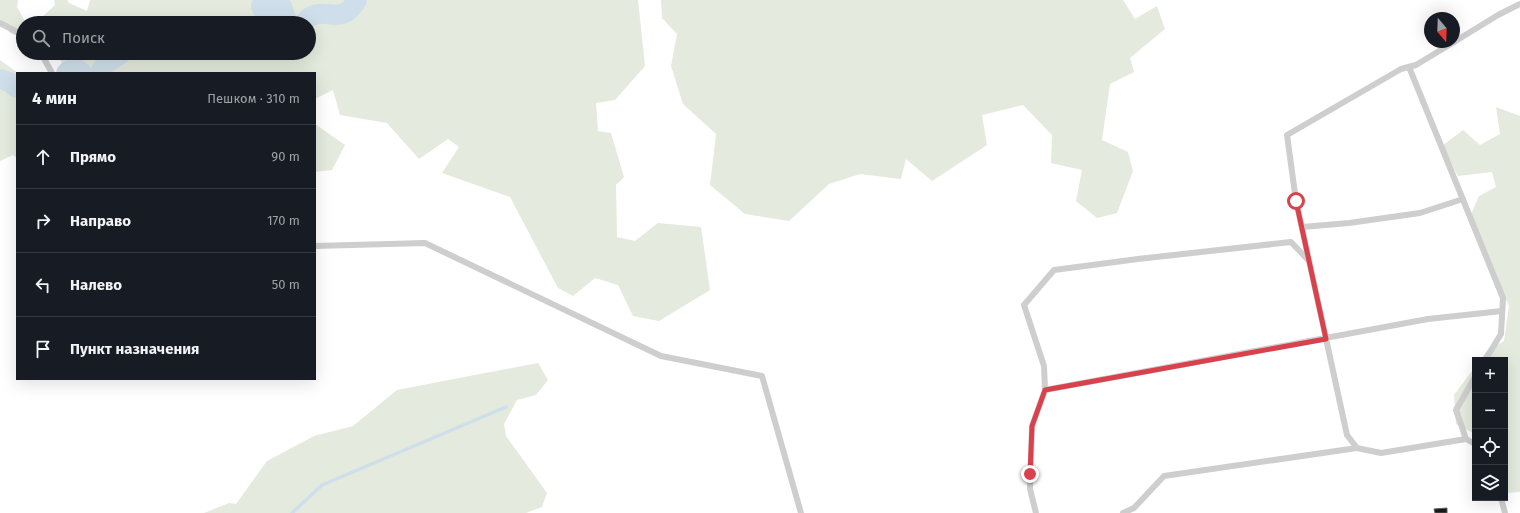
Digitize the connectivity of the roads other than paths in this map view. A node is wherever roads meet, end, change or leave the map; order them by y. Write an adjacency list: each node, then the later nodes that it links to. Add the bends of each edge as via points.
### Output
1 (1520, 4): 4 (lane)
2 (0, 23): 3 (lane)
3 (16, 31)
4 (1460, 38)
5 (1444, 48): 7 (lane)
6 (45, 60): 8 (lane)
7 (1408, 67): 9 (lane); 10 (lane, via 1287,135)
8 (51, 72)
9 (1463, 199): 10 (lane, via 1420,213); 13 (lane, via 1503,298)
10 (1302, 227): 12 (lane)
11 (316, 246): 22 (lane, via 426,243 661,356 762,376)
12 (1309, 261): 14 (lane); 17 (lane, via 1291,242 1054,270 1024,305 1044,366)
13 (1502, 311): 14 (lane, via 1428,320); 15 (lane, via 1500,334)
14 (1326, 339): 17 (lane); 20 (lane, via 1347,434)
15 (1487, 357)
16 (1472, 382): 18 (lane, via 1456,410)
17 (1045, 390): 23 (lane, via 1032,426 1030,489)
18 (1466, 439): 19 (lane); 20 (lane, via 1381,453)
19 (1472, 442)
20 (1357, 448): 24 (lane, via 1164,476 1134,508)
21 (1502, 501): 25 (lane)
22 (800, 513)
23 (1036, 513)
24 (1123, 513)
25 (1505, 513)

